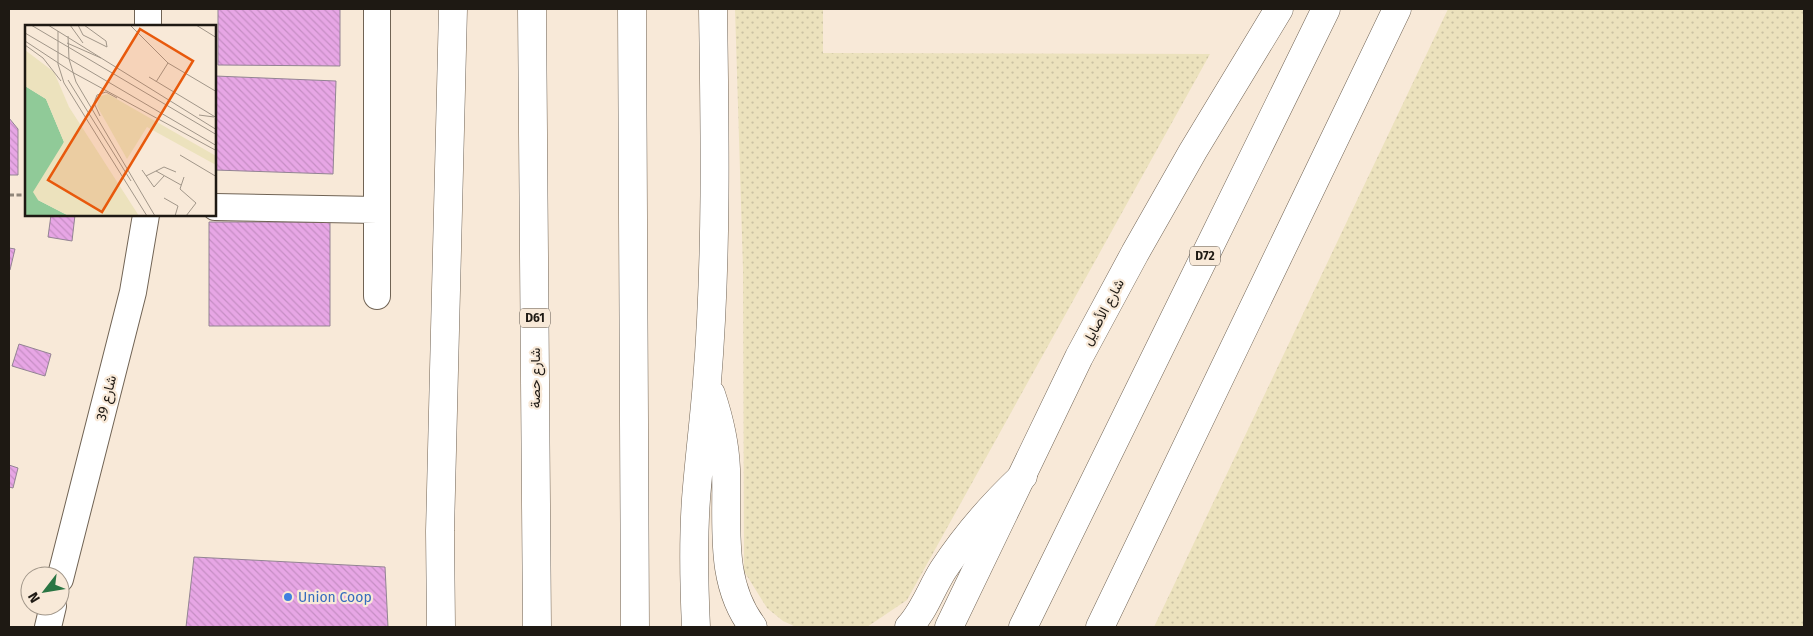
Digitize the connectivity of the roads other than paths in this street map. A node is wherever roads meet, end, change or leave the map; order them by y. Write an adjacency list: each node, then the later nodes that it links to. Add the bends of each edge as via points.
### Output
1 (148, 9): 10 (street)
2 (377, 9): 12 (street)
3 (453, 9): 17 (main road)
4 (532, 9): 21 (main road, شارع حصة / D61)
5 (632, 9): 22 (main road)
6 (713, 9): 15 (main road, via 715,228)
7 (1279, 9): 16 (main road, شارع الأصايل, via 1192,151 1135,253 1079,357)
8 (1326, 9): 27 (main road, D72)
9 (1397, 9): 28 (main road)
10 (148, 25)
11 (216, 207): 12 (street)
12 (377, 210): 14 (street)
13 (146, 216): 18 (street, شارع 39, via 133,292)
14 (377, 296)
15 (707, 383): 23 (main road, via 696,501); 24 (main road, via 723,438 730,581 740,608)
16 (1024, 476): 25 (main road, via 988,510 957,548); 26 (main road, شارع الأصايل)
17 (440, 531): 19 (main road); 20 (main road)
18 (63, 566)
19 (431, 627)
20 (441, 627)
21 (537, 627)
22 (635, 627)
23 (696, 627)
24 (753, 627)
25 (909, 627)
26 (949, 627)
27 (1023, 627)
28 (1100, 627)

